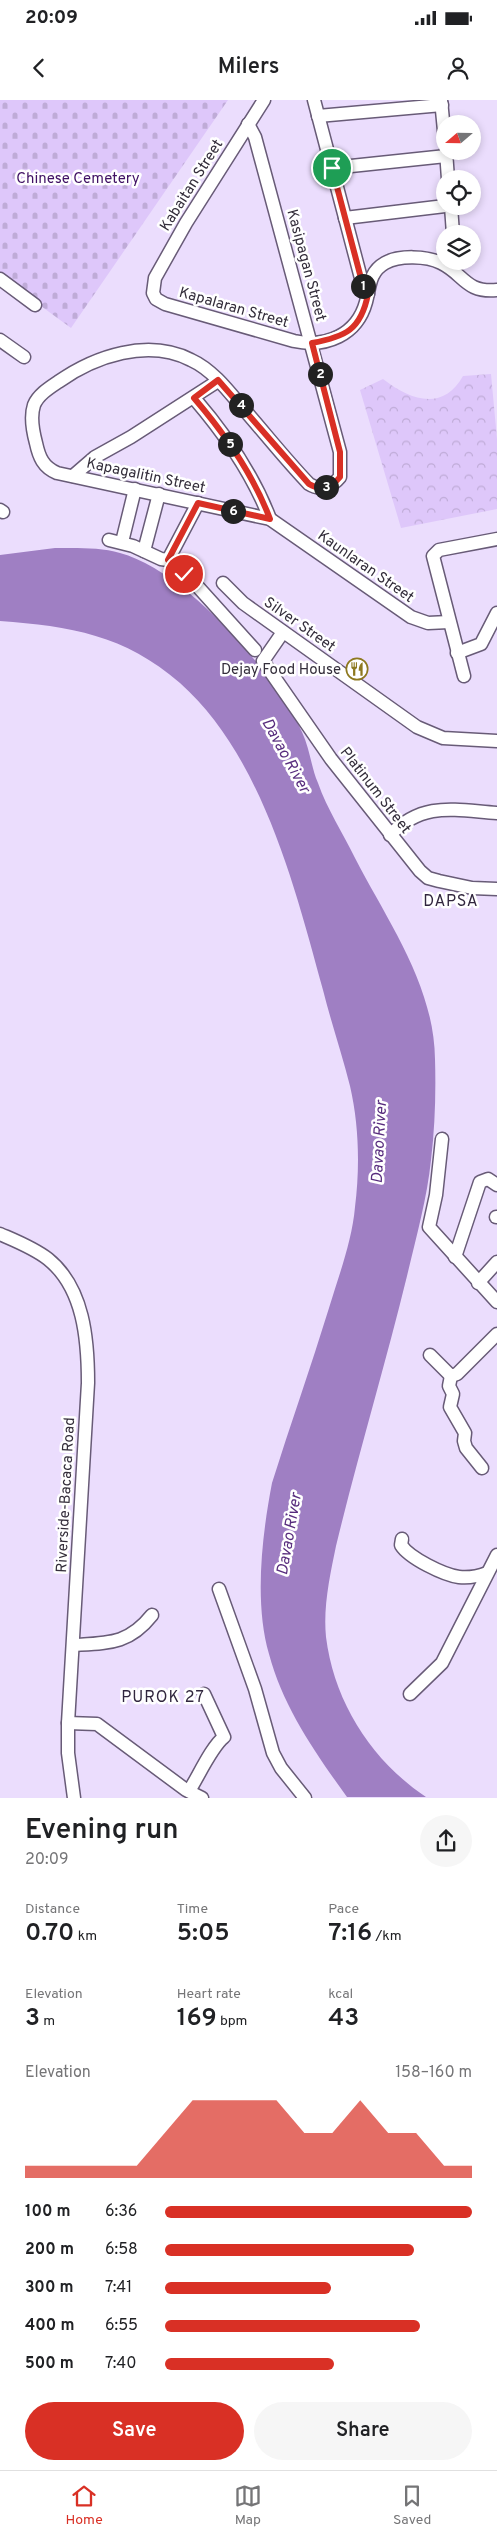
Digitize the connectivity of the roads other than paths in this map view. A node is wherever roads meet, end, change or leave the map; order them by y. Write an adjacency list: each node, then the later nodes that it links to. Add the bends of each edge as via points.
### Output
1 (264, 100): 6 (street, Kabaitan Street)
2 (314, 100): 5 (street)
3 (442, 102): 4 (street); 5 (street)
4 (443, 115)
5 (318, 116): 8 (street)
6 (248, 124): 14 (street, Kabaitan Street, via 186,223 155,278); 19 (street, Kasipagan Street, via 255,137)
7 (436, 155): 8 (street)
8 (332, 168): 10 (street)
9 (436, 207): 10 (street)
10 (345, 218): 16 (street)
11 (456, 270): 12 (street)
12 (456, 275): 15 (street, Kapalaran Street, via 478,289); 16 (street, Kapalaran Street, via 442,263 396,259 377,269)
13 (0, 279): 17 (street)
14 (152, 290): 19 (street, Kapalaran Street, via 156,299 165,304 294,341)
15 (497, 290)
16 (368, 294): 19 (street, Kapalaran Street, via 359,319 349,331 339,338)
17 (35, 305)
18 (0, 340): 20 (street)
19 (312, 343): 21 (street, Kasipagan Street, via 341,462 340,477 332,485 320,488 309,484)
20 (24, 356)
21 (218, 380): 22 (street); 23 (street, Kasipagan Street, via 184,356 143,351 112,355 65,377 36,401 33,432 44,465)
22 (194, 398): 23 (street, via 95,458); 27 (street, via 239,458)
23 (73, 476): 24 (street, Kapagalitin Street)
24 (135, 489): 25 (street, Kapagalitin Street); 29 (street, via 115,541)
25 (159, 494): 26 (street, Kapagalitin Street); 29 (street)
26 (198, 503): 27 (street, Kapagalitin Street); 30 (street)
27 (270, 519): 33 (street, Kaunlaran Street, via 411,617 428,623)
28 (497, 539): 33 (street, via 434,553)
29 (144, 551): 30 (street)
30 (168, 560): 35 (street, via 199,588)
31 (223, 583): 34 (street, Silver Street, via 236,598)
32 (497, 614): 36 (street, via 481,644)
33 (449, 622): 36 (street)
34 (283, 632): 38 (street, Silver Street, via 426,732 452,739); 40 (street, Platinum Street, via 263,661 330,759)
35 (255, 650)
36 (457, 653): 37 (street)
37 (464, 676)
38 (497, 741)
39 (497, 813): 40 (street, via 429,811 411,817)
40 (390, 836): 41 (street, Platinum Street, via 428,878 456,885)
41 (497, 889)
42 (442, 1139): 45 (street, via 436,1195 428,1224)
43 (497, 1185): 45 (street, via 488,1179 480,1182)
44 (0, 1234): 58 (street, Riverside-Bacaca Road, via 36,1251 56,1266 73,1289 82,1317 88,1383)
45 (455, 1257): 47 (street)
46 (497, 1262): 47 (street)
47 (478, 1283): 48 (street)
48 (496, 1300)
49 (497, 1334): 51 (street)
50 (430, 1355): 51 (street)
51 (451, 1376): 52 (street, via 449,1386 453,1394 450,1407 465,1433 466,1448)
52 (482, 1468)
53 (402, 1539): 55 (street, via 404,1549 425,1564 459,1577)
54 (497, 1555): 55 (street)
55 (487, 1573): 60 (street, via 442,1663)
56 (219, 1589): 65 (street, via 255,1689 273,1752)
57 (152, 1614): 58 (street, via 142,1627 122,1640)
58 (74, 1645): 61 (street, Riverside-Bacaca Road)
59 (204, 1694): 62 (street, via 224,1737 217,1742)
60 (410, 1694)
61 (68, 1723): 62 (street, via 97,1724); 63 (street, Riverside-Bacaca Road)
62 (189, 1791): 64 (street)
63 (74, 1798)
64 (202, 1798)
65 (304, 1798)

